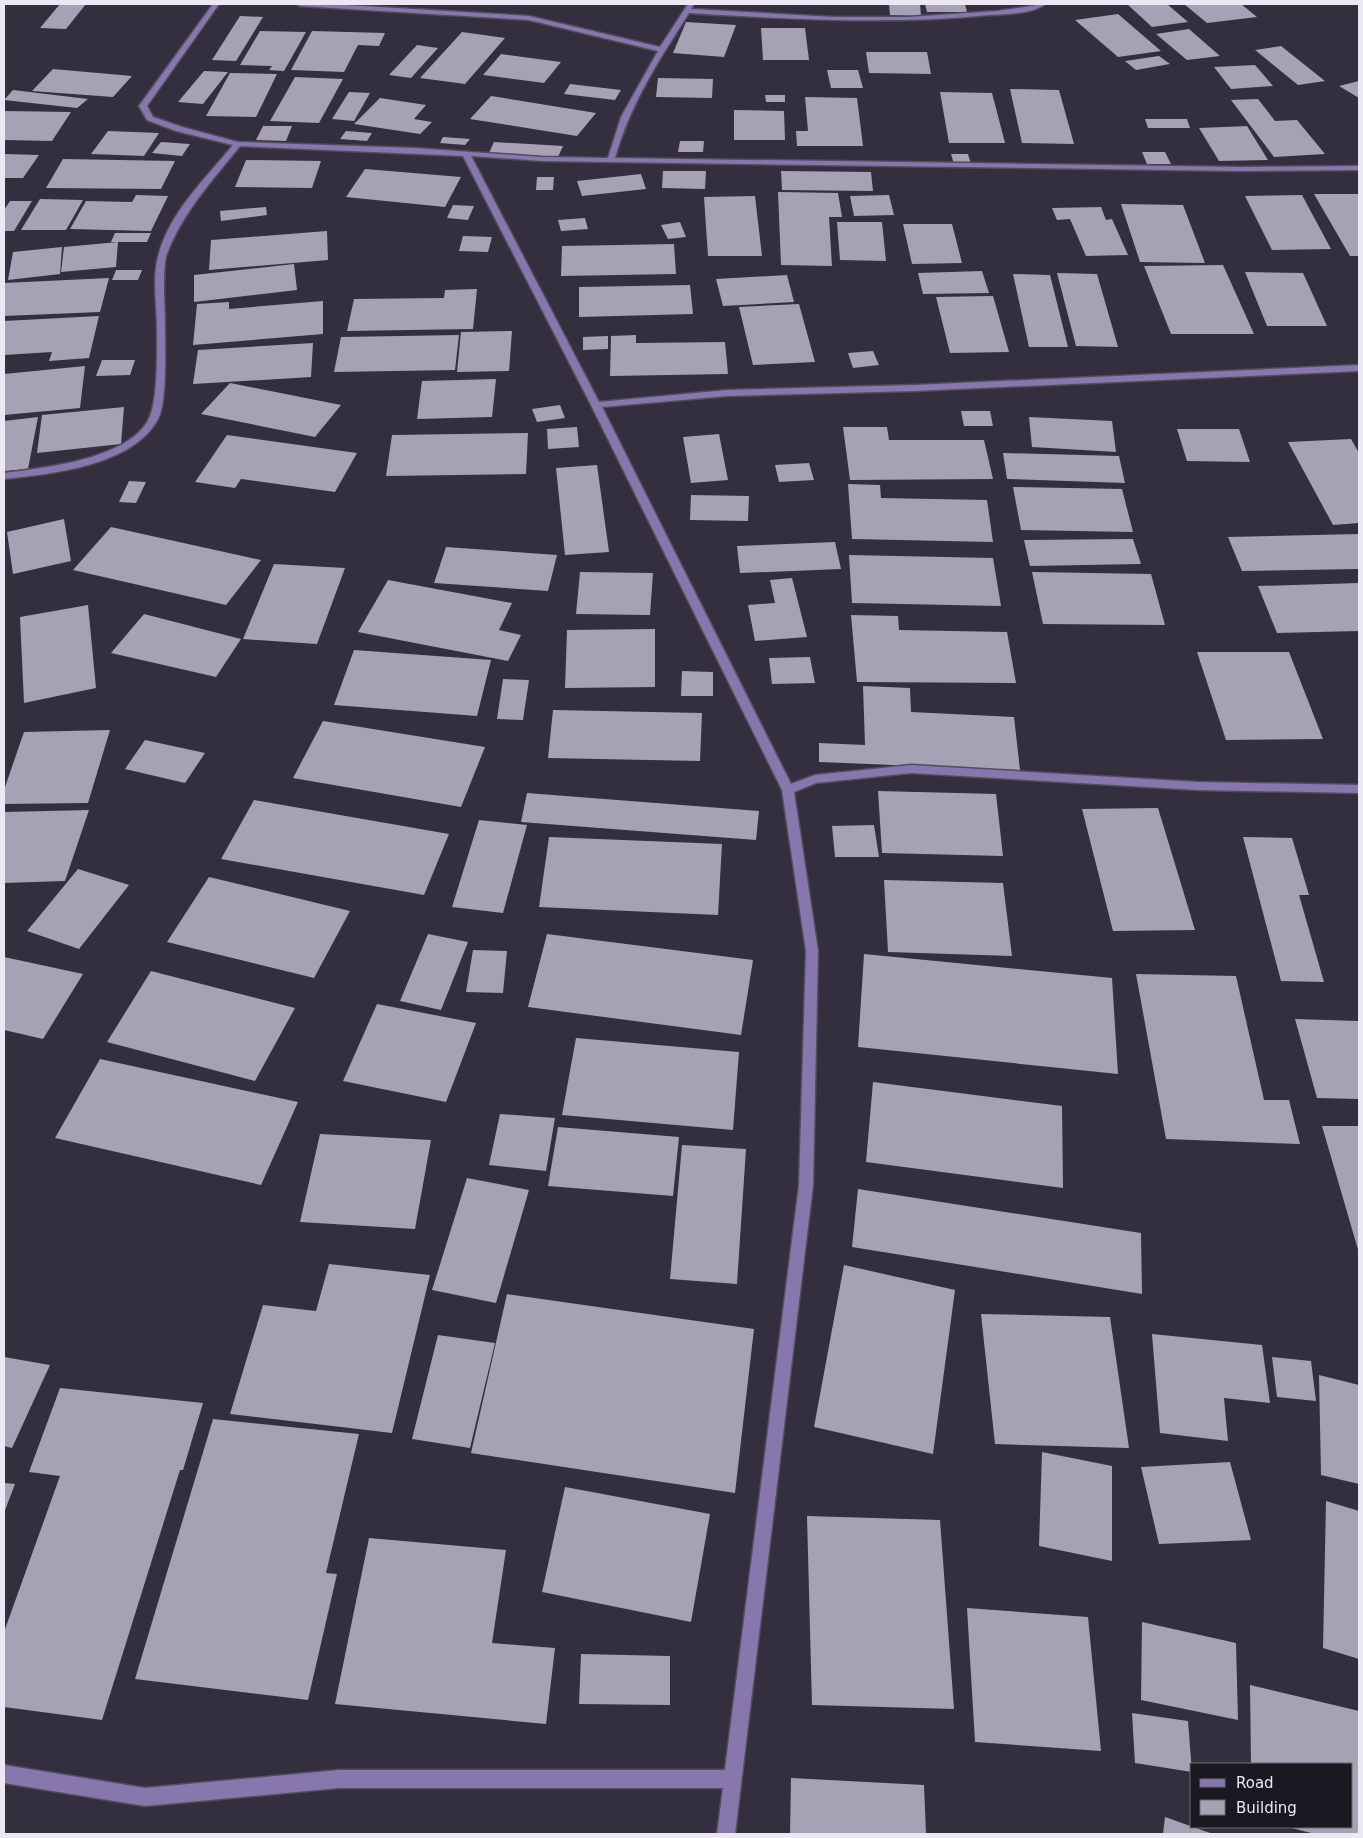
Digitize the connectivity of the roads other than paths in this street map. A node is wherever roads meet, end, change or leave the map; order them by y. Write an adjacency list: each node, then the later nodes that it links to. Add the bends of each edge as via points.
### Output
1 (216, 4): 7 (street, via 143,106 150,118)
2 (300, 4): 6 (street, via 493,12)
3 (691, 4): 5 (street)
4 (1042, 4): 5 (street, via 1012,11 920,19)
5 (686, 11): 6 (street)
6 (662, 50): 9 (street, via 633,97 618,130)
7 (238, 144): 8 (street); 13 (street, via 185,211 162,258 161,342 155,417 142,435 113,453 61,468)
8 (466, 154): 9 (street); 12 (street)
9 (611, 159): 10 (street, via 1229,169)
10 (1359, 168)
11 (1359, 368): 12 (street, via 727,393)
12 (596, 405): 15 (street)
13 (4, 476)
14 (1358, 789): 15 (street, via 1198,786 911,769 815,779)
15 (788, 790): 17 (street, via 812,951 806,1186)
16 (4, 1774): 17 (street, via 145,1796 339,1779)
17 (731, 1779): 18 (street)
18 (726, 1834)

